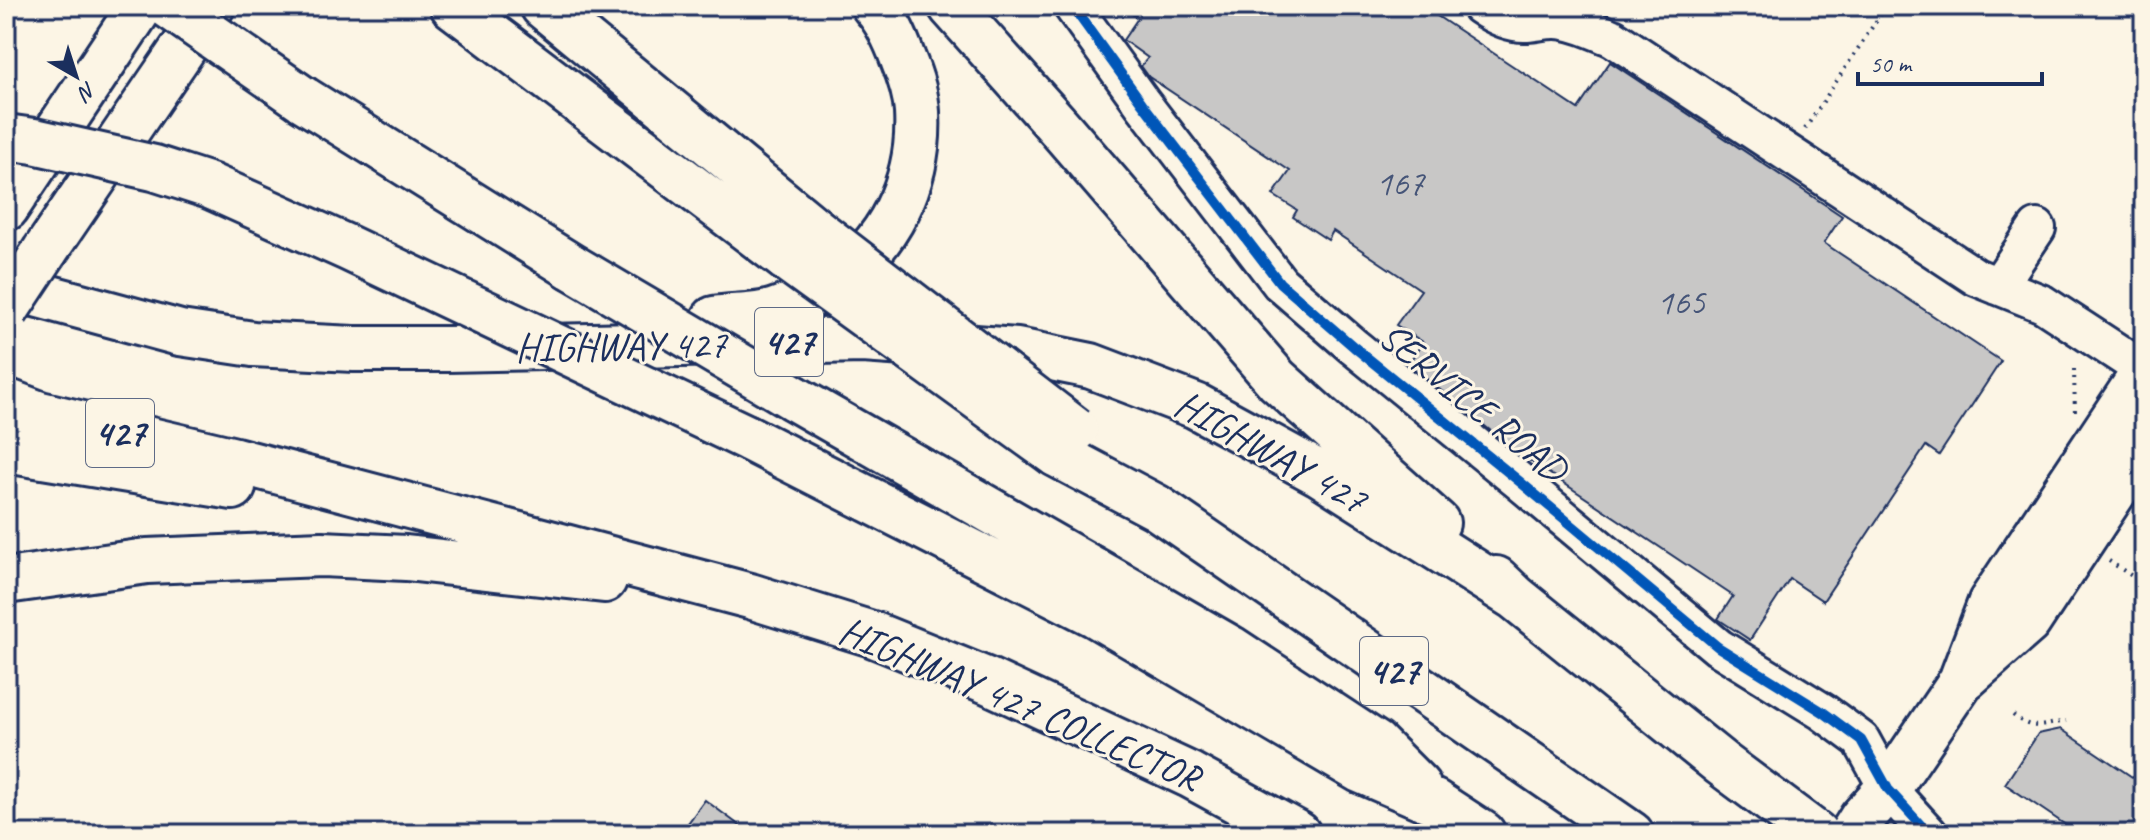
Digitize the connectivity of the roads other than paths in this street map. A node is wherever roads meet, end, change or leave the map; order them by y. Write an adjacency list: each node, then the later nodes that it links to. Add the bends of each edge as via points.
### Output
1 (141, 6): 12 (main road)
2 (169, 6): 29 (main road, bridge, via 303,99 572,267 1230,648 1376,744)
3 (212, 6): 17 (main road, bridge)
4 (453, 6): 14 (main road)
5 (543, 6): 14 (main road)
6 (874, 6): 18 (main road, via 892,32 913,86 917,111 912,170 903,202 885,234 833,283 773,312)
7 (951, 6): 26 (main road, via 1277,380)
8 (1072, 6): 28 (street, SERVICE ROAD, via 1280,283 1718,647 1861,740)
9 (1480, 6): 10 (street, via 1526,23)
10 (1547, 12): 16 (street, via 1613,38 1976,277)
11 (6, 137): 29 (main road, bridge, via 126,161 210,186 348,248 748,438 1096,615 1360,770)
12 (6, 208)
13 (2037, 228): 16 (street)
14 (801, 245): 32 (main road, 427, bridge, via 1156,507)
15 (6, 286): 18 (main road, HIGHWAY 427 / 427, via 180,333 253,344)
16 (1998, 286): 19 (street, via 2043,304)
17 (6, 310)
18 (448, 349): 26 (main road, HIGHWAY 427 / 427, via 863,340 1017,351 1091,366 1210,413 1319,473)
19 (2144, 371): 27 (main road, via 1991,602)
20 (6, 401): 23 (main road, 427, via 40,414)
21 (2144, 446): 27 (main road, via 2028,622)
22 (6, 450): 23 (main road)
23 (502, 530): 25 (main road, HIGHWAY 427 COLLECTOR / 427)
24 (6, 581): 25 (main road, via 147,561 322,554 406,558)
25 (750, 596): 30 (main road, HIGHWAY 427 COLLECTOR / 427, via 872,634 988,681 1190,775)
26 (1516, 598): 33 (main road, 427)
27 (1961, 681): 28 (main road)
28 (1888, 789): 34 (main road); 35 (street, SERVICE ROAD)
29 (1434, 802): 31 (main road)
30 (1298, 834)
31 (1483, 834)
32 (1631, 834)
33 (1816, 834)
34 (1852, 834)
35 (1929, 834)

